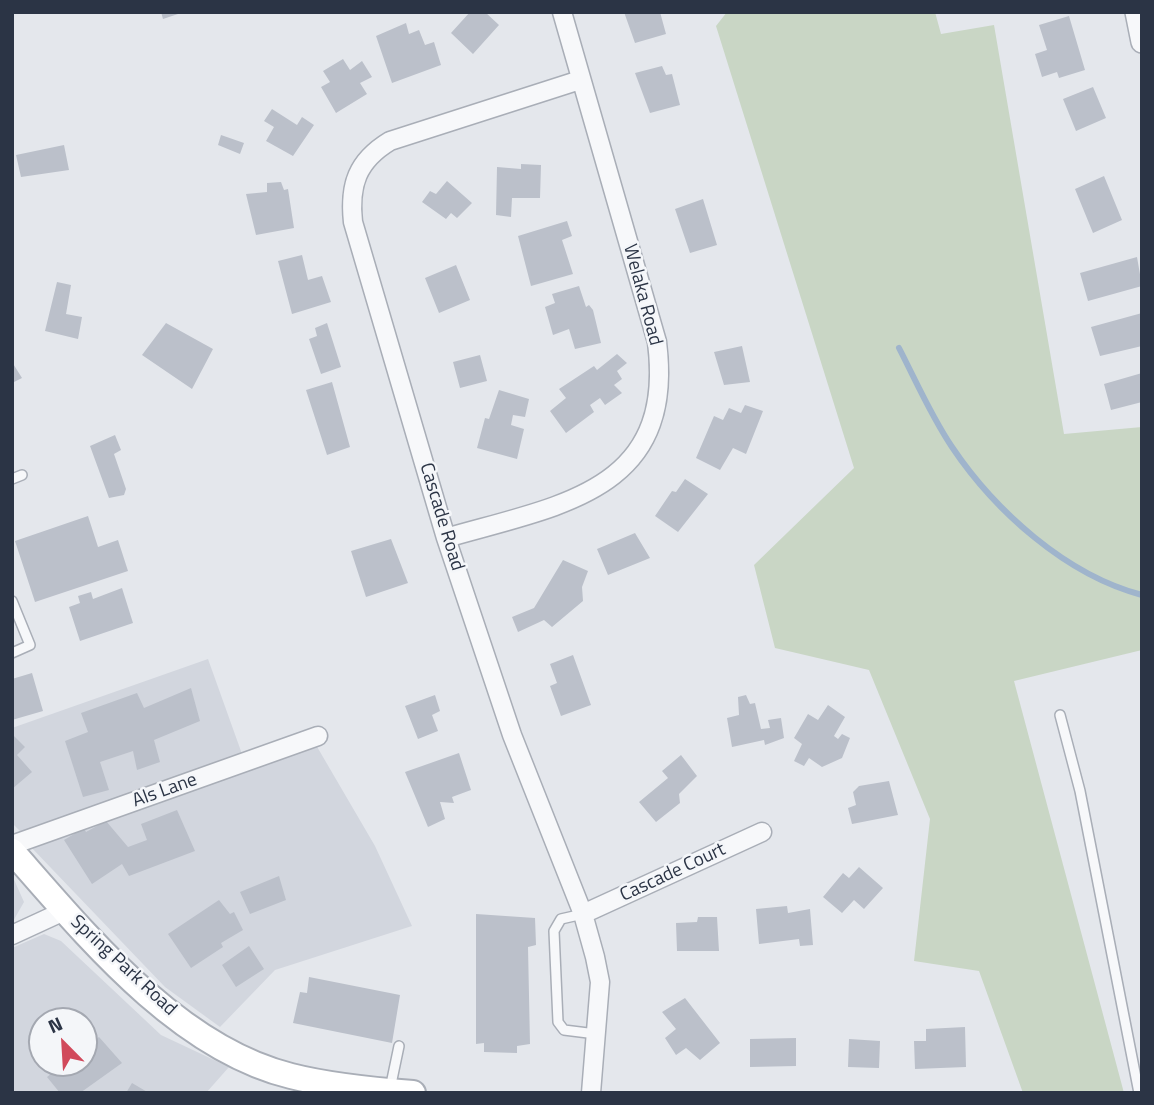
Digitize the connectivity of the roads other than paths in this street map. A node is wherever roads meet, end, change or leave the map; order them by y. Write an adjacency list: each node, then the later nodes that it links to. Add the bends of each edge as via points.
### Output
1 (562, 12): 4 (street, Welaka Road)
2 (1136, 12): 3 (street)
3 (1142, 42)
4 (580, 80): 5 (street, Welaka Road, via 657,342 660,395 653,424 633,456 606,483 570,502); 5 (street, Cascade Road, via 390,141 360,165 352,185 353,222)
5 (446, 538): 14 (street, Cascade Road, via 531,787)
6 (12, 601): 7 (lane, via 30,645)
7 (12, 653)
8 (1060, 715): 20 (lane, via 1080,791)
9 (318, 736): 11 (street, Als Lane)
10 (762, 832): 14 (street, Cascade Court)
11 (12, 845)
12 (12, 850): 13 (main road, Spring Park Road)
13 (64, 911): 15 (street); 18 (main road, Spring Park Road, via 169,1013 212,1041 290,1076)
14 (583, 914): 16 (street, Cascade Road, via 600,982); 16 (lane, via 561,919 554,931 558,1022 564,1030)
15 (12, 935)
16 (596, 1034): 19 (street, Cascade Road)
17 (399, 1046): 18 (lane)
18 (402, 1092)
19 (592, 1093)
20 (1139, 1093)

